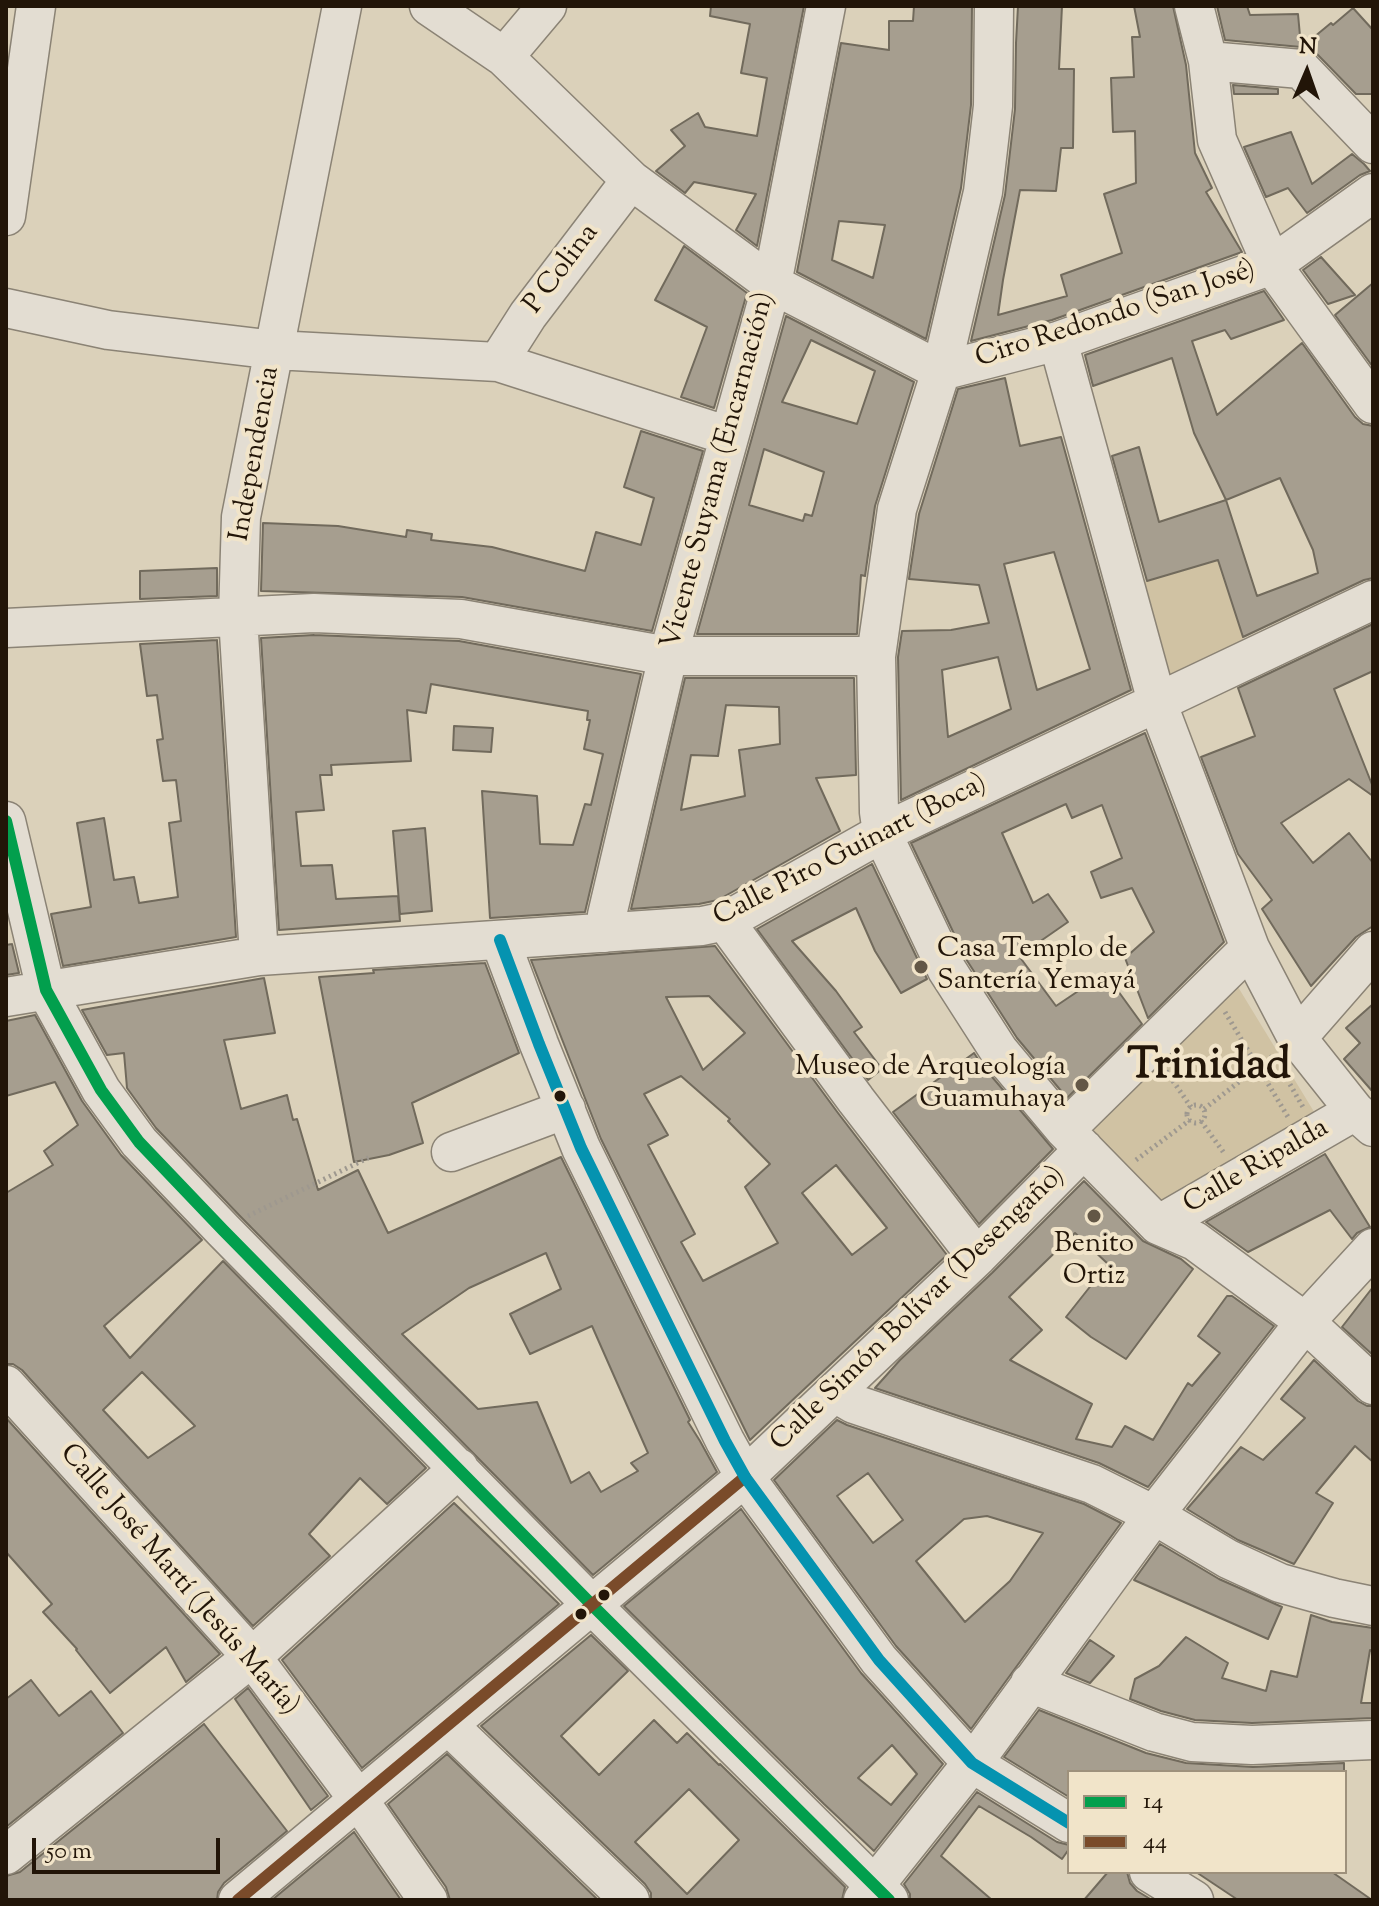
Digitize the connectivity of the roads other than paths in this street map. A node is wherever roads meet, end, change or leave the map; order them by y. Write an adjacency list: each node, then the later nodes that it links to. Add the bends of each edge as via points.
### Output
1 (36, 6): 13 (street)
2 (342, 6): 18 (street, Independencia)
3 (429, 6): 8 (street, Ciro Redondo (San José))
4 (547, 6): 8 (street)
5 (826, 6): 15 (street, Vicente Suyama (Encarnación))
6 (994, 6): 20 (street, via 993,106 983,192)
7 (1194, 6): 9 (street)
8 (504, 57): 11 (street, Ciro Redondo (San José))
9 (1208, 61): 10 (street, via 1301,69); 14 (street, via 1217,140)
10 (1373, 144)
11 (631, 180): 15 (street, Ciro Redondo (San José)); 19 (street, P Colina)
12 (1373, 193): 14 (street, Ciro Redondo (San José))
13 (6, 216)
14 (1272, 265): 17 (street, Ciro Redondo (San José)); 21 (street)
15 (772, 284): 20 (street, Ciro Redondo (San José)); 22 (street, Vicente Suyama (Encarnación))
16 (6, 308): 18 (street, via 108,330)
17 (1058, 341): 20 (street, Ciro Redondo (San José)); 28 (street)
18 (275, 350): 19 (street); 24 (street, Independencia, via 241,517)
19 (498, 362): 22 (street)
20 (941, 371): 27 (street, via 897,509)
21 (1373, 404)
22 (729, 436): 26 (street, Vicente Suyama (Encarnación))
23 (1373, 600): 28 (street, Calle Piro Guinart (Boca))
24 (238, 617): 25 (street); 26 (street, via 314,613 461,619); 36 (street, Independencia)
25 (6, 628)
26 (668, 656): 27 (street); 32 (street, Vicente Suyama (Encarnación))
27 (876, 656): 30 (street)
28 (1157, 702): 30 (street, Calle Piro Guinart (Boca)); 34 (street)
29 (6, 821): 37 (street)
30 (882, 833): 31 (street, Calle Piro Guinart (Boca)); 42 (street, via 947,970 999,1051)
31 (726, 921): 32 (street, Calle Piro Guinart (Boca)); 46 (street)
32 (605, 933): 33 (street, Calle Piro Guinart (Boca))
33 (500, 940): 36 (street, Calle Piro Guinart (Boca)); 40 (street)
34 (1250, 948): 39 (street); 42 (street, Calle Simón Bolívar (Desengaño))
35 (1373, 951): 39 (street)
36 (259, 956): 37 (street, Calle Piro Guinart (Boca))
37 (46, 990): 38 (street, Calle Piro Guinart (Boca)); 51 (street, via 101,1090 139,1142)
38 (6, 997)
39 (1282, 1055): 41 (street)
40 (566, 1109): 43 (street); 52 (street)
41 (1364, 1119): 44 (street, Calle Ripalda)
42 (1074, 1140): 44 (street); 46 (street, Calle Simón Bolívar (Desengaño))
43 (451, 1152)
44 (1158, 1225): 47 (street, via 1195,1241)
45 (1373, 1248): 47 (street)
46 (977, 1257): 50 (street, Calle Simón Bolívar (Desengaño))
47 (1305, 1322): 49 (street); 53 (street)
48 (6, 1385): 56 (street, Calle José Martí (Jesús María))
49 (1373, 1385)
50 (835, 1393): 52 (street, Calle Simón Bolívar (Desengaño)); 53 (street, via 854,1404 1092,1484)
51 (459, 1468): 54 (street); 56 (street)
52 (745, 1477): 54 (street, Calle Simón Bolívar (Desengaño)); 60 (street, via 879,1660)
53 (1154, 1515): 55 (street, via 1280,1583); 57 (street)
54 (592, 1605): 58 (street, Calle Simón Bolívar (Desengaño)); 65 (street)
55 (1373, 1606)
56 (252, 1657): 61 (street, Calle José Martí (Jesús María)); 63 (street)
57 (1030, 1683): 59 (street, via 1192,1742); 60 (street)
58 (448, 1725): 61 (street, Calle Simón Bolívar (Desengaño)); 68 (street)
59 (1373, 1740)
60 (972, 1763): 62 (street); 65 (street)
61 (358, 1799): 66 (street, Calle Simón Bolívar (Desengaño)); 67 (street, Calle José Martí (Jesús María))
62 (1067, 1822)
63 (6, 1855)
64 (1152, 1874): 69 (street)
65 (876, 1895)
66 (238, 1900)
67 (428, 1900)
68 (630, 1900)
69 (1194, 1900)

